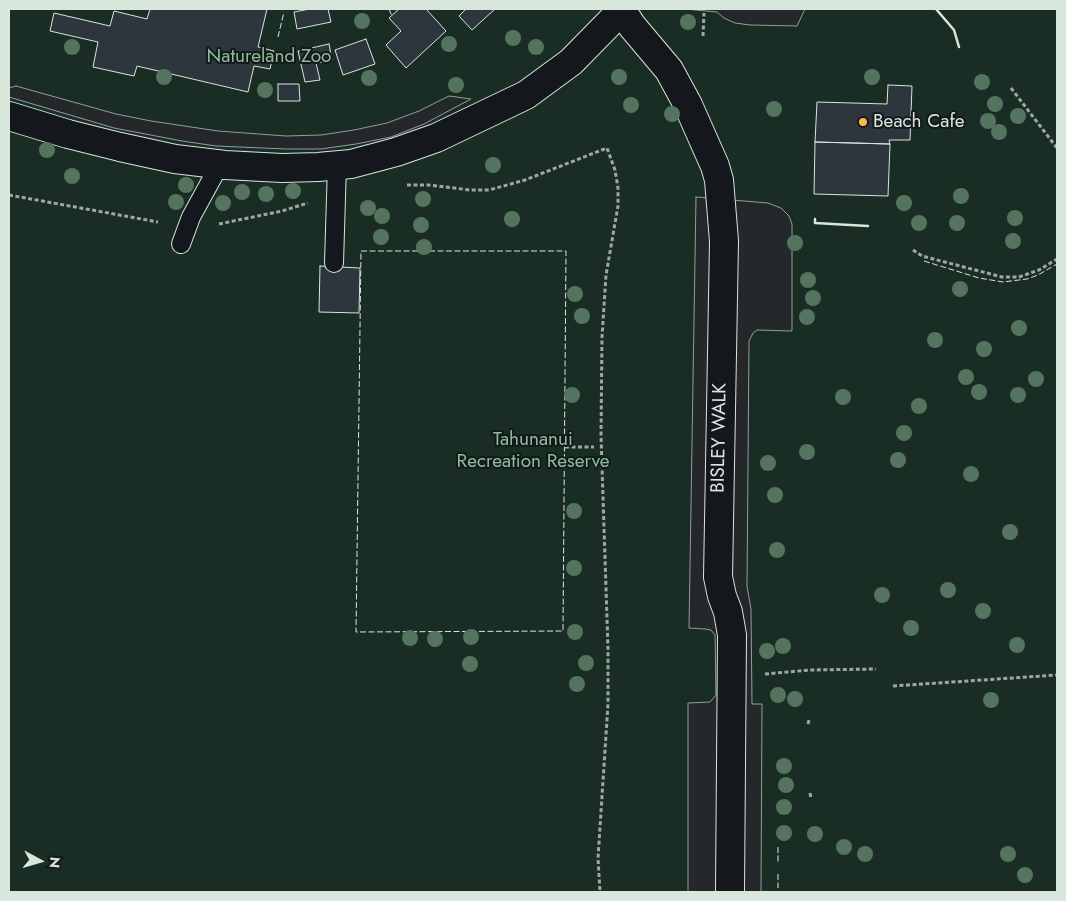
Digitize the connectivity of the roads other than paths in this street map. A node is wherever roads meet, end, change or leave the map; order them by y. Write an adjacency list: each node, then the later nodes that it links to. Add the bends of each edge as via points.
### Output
1 (622, 10): 4 (street, via 572,62 526,95 428,141 352,164); 7 (street, BISLEY WALK, via 669,70 688,105 719,180 724,241 718,577 732,635)
2 (9, 116): 3 (street, via 120,148)
3 (220, 164): 4 (street, via 282,168); 5 (lane, via 191,217)
4 (337, 165): 6 (lane)
5 (181, 244)
6 (334, 264)
7 (730, 892)

